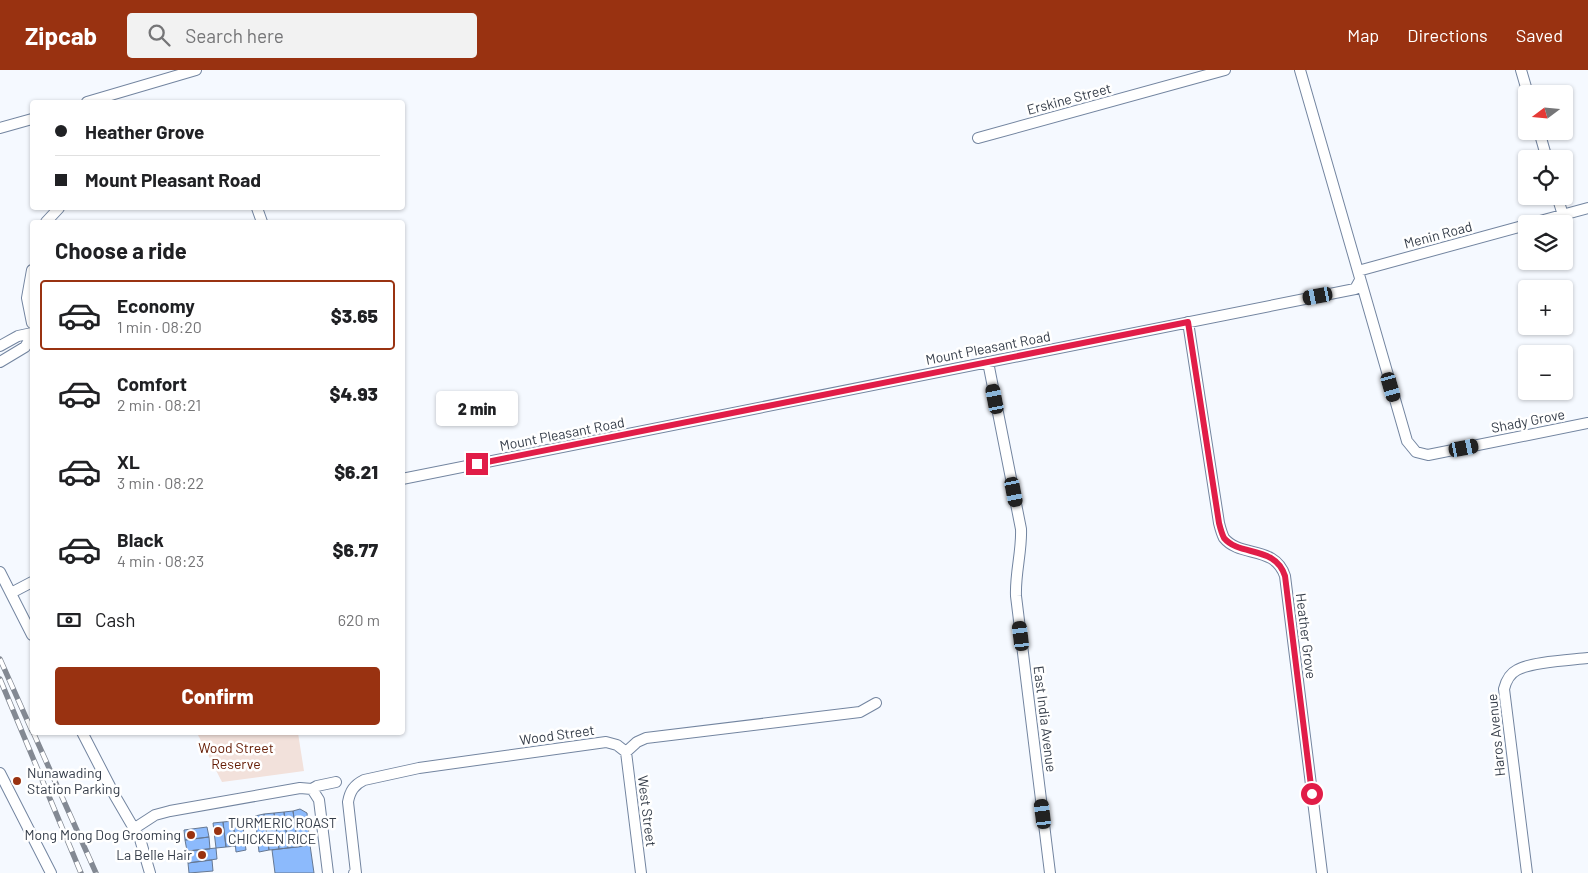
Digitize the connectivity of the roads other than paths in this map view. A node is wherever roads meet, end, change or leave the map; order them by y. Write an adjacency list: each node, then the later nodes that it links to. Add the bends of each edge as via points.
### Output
1 (196, 70): 6 (street)
2 (1225, 70): 9 (street, Erskine Street)
3 (1300, 70): 17 (street)
4 (1521, 70): 5 (street)
5 (1525, 85)
6 (93, 100)
7 (30, 120): 8 (street)
8 (0, 128)
9 (978, 138)
10 (1560, 205): 13 (street)
11 (1588, 208): 13 (street, Menin Road)
12 (57, 210): 15 (street)
13 (1563, 214): 14 (street, Menin Road)
14 (1560, 215)
15 (48, 220)
16 (1518, 227): 17 (street, Menin Road)
17 (1359, 276): 20 (street, Mount Pleasant Road, via 1355,289); 26 (street, Shady Grove, via 1407,441 1416,452 1428,454)
18 (30, 281): 19 (street, via 27,298)
19 (30, 314)
20 (1188, 322): 25 (street, Mount Pleasant Road); 46 (street, Heather Grove, via 1219,523 1224,537 1233,544 1272,559 1281,565 1285,576)
21 (30, 334): 23 (street, via 18,336)
22 (30, 338): 24 (street, via 25,348)
23 (0, 346)
24 (0, 362)
25 (988, 362): 27 (street, Mount Pleasant Road); 45 (street, East India Avenue, via 1021,528 1016,596)
26 (1588, 423)
27 (405, 478)
28 (0, 572): 30 (street)
29 (30, 583): 30 (street)
30 (11, 593): 31 (street)
31 (30, 631)
32 (1588, 658): 47 (street, Haros Avenue, via 1531,665 1517,669 1507,678 1504,689)
33 (876, 703): 35 (street, via 860,712 646,738)
34 (84, 735): 39 (street)
35 (626, 752): 43 (street, Wood Street, via 606,742 419,768 364,780 356,784 348,802); 44 (street, West Street)
36 (0, 773): 40 (street)
37 (336, 782): 38 (street)
38 (312, 789): 39 (street, via 300,788 170,811 155,815); 42 (street, via 319,800)
39 (135, 828): 41 (street)
40 (51, 873)
41 (150, 873)
42 (328, 873)
43 (354, 873)
44 (641, 873)
45 (1050, 873)
46 (1322, 873)
47 (1526, 873)

